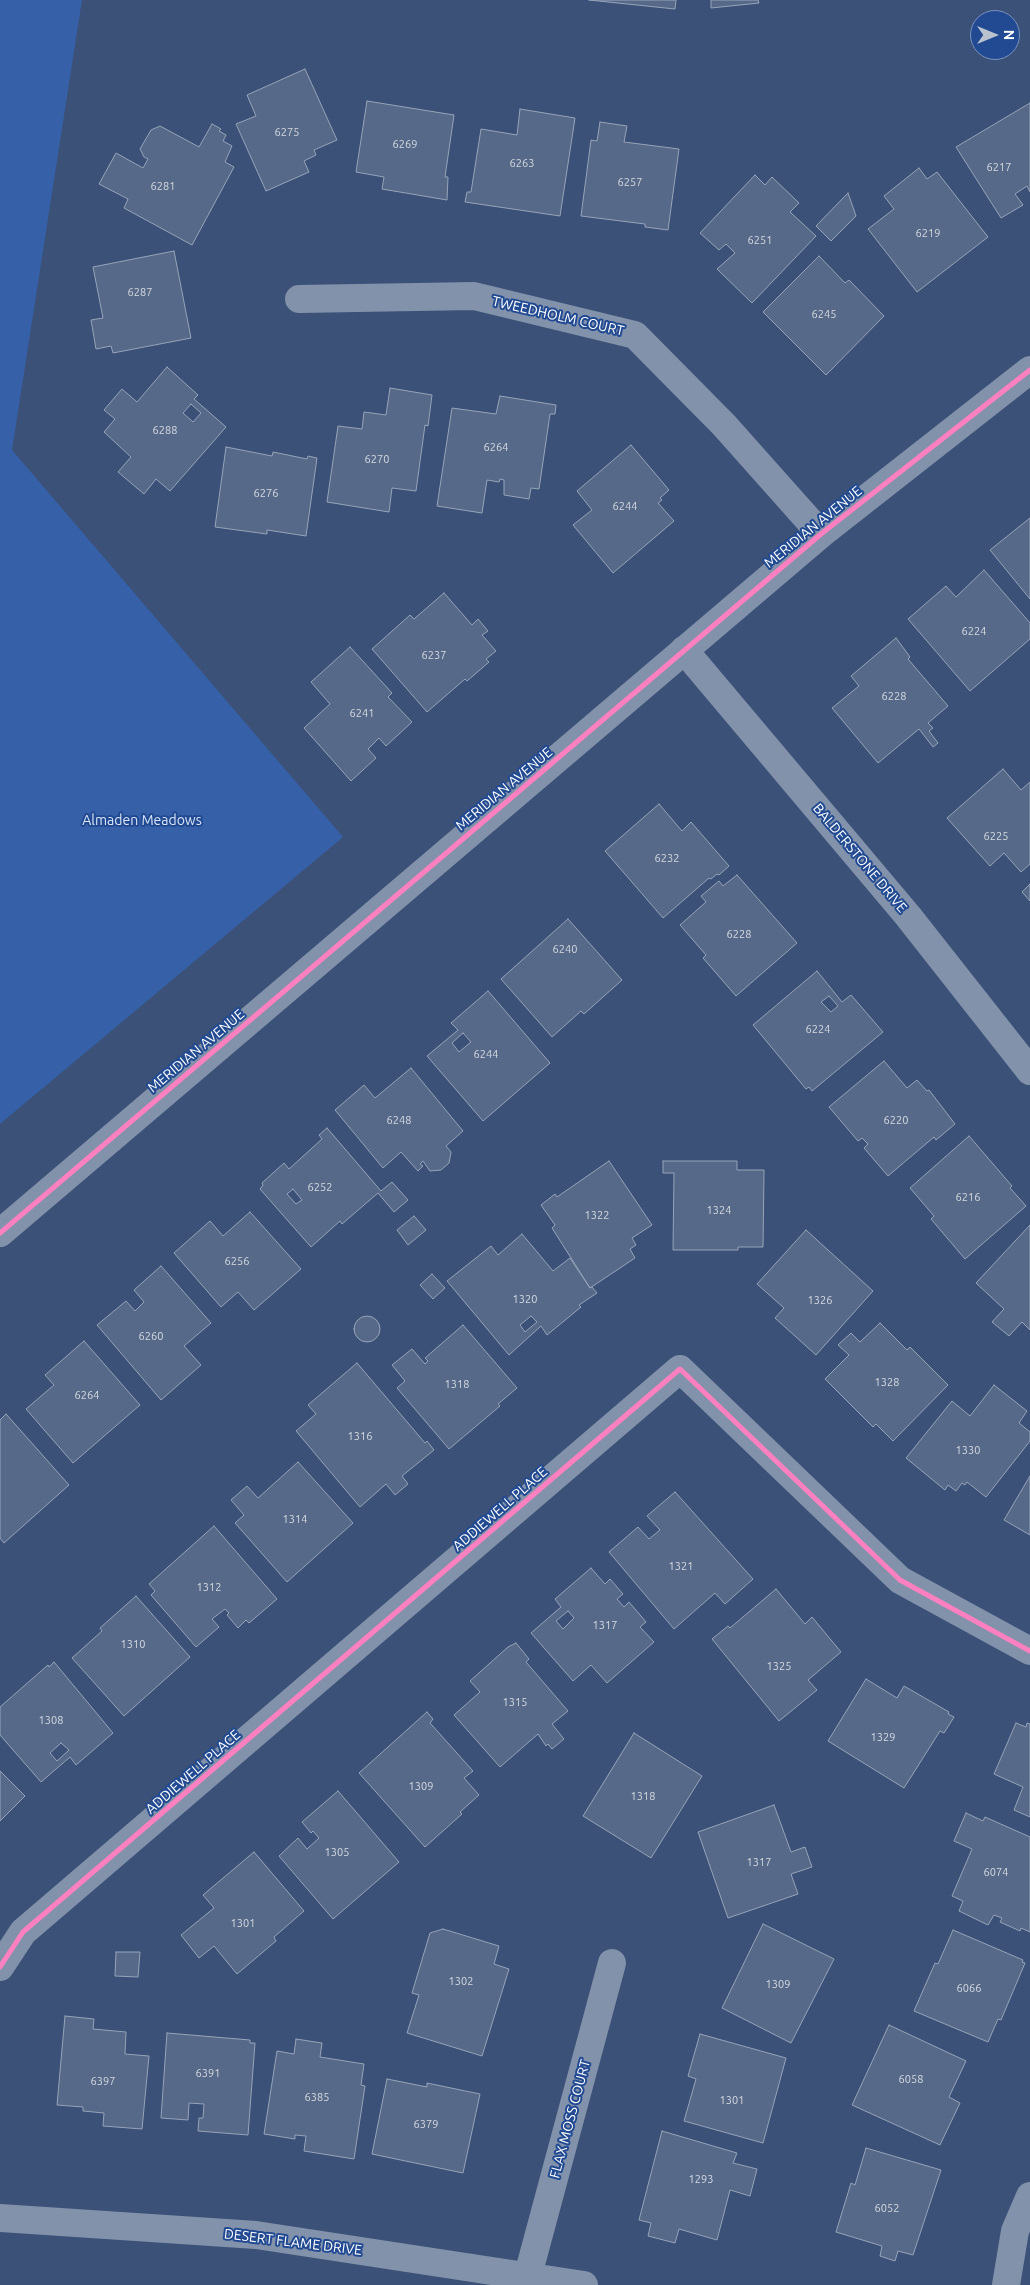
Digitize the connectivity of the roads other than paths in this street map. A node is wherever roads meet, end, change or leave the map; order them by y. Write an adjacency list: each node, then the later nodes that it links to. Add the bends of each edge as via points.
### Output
1 (299, 299): 3 (street, TWEEDHOLM COURT, via 474,296 635,335 724,425)
2 (1030, 370): 3 (street, MERIDIAN AVENUE)
3 (821, 534): 4 (street, MERIDIAN AVENUE)
4 (684, 650): 5 (street, BALDERSTONE DRIVE, via 908,916); 6 (street, MERIDIAN AVENUE)
5 (1030, 1071)
6 (0, 1233)
7 (1030, 1651): 9 (street, ADDIEWELL PLACE, via 900,1580 680,1370 23,1932)
8 (612, 1963): 12 (street, FLAX MOSS COURT)
9 (0, 1967)
10 (1030, 2196): 14 (street, via 1015,2231)
11 (0, 2218): 12 (street, DESERT FLAME DRIVE, via 256,2235)
12 (528, 2275): 13 (street, DESERT FLAME DRIVE)
13 (584, 2285)
14 (1006, 2285)

